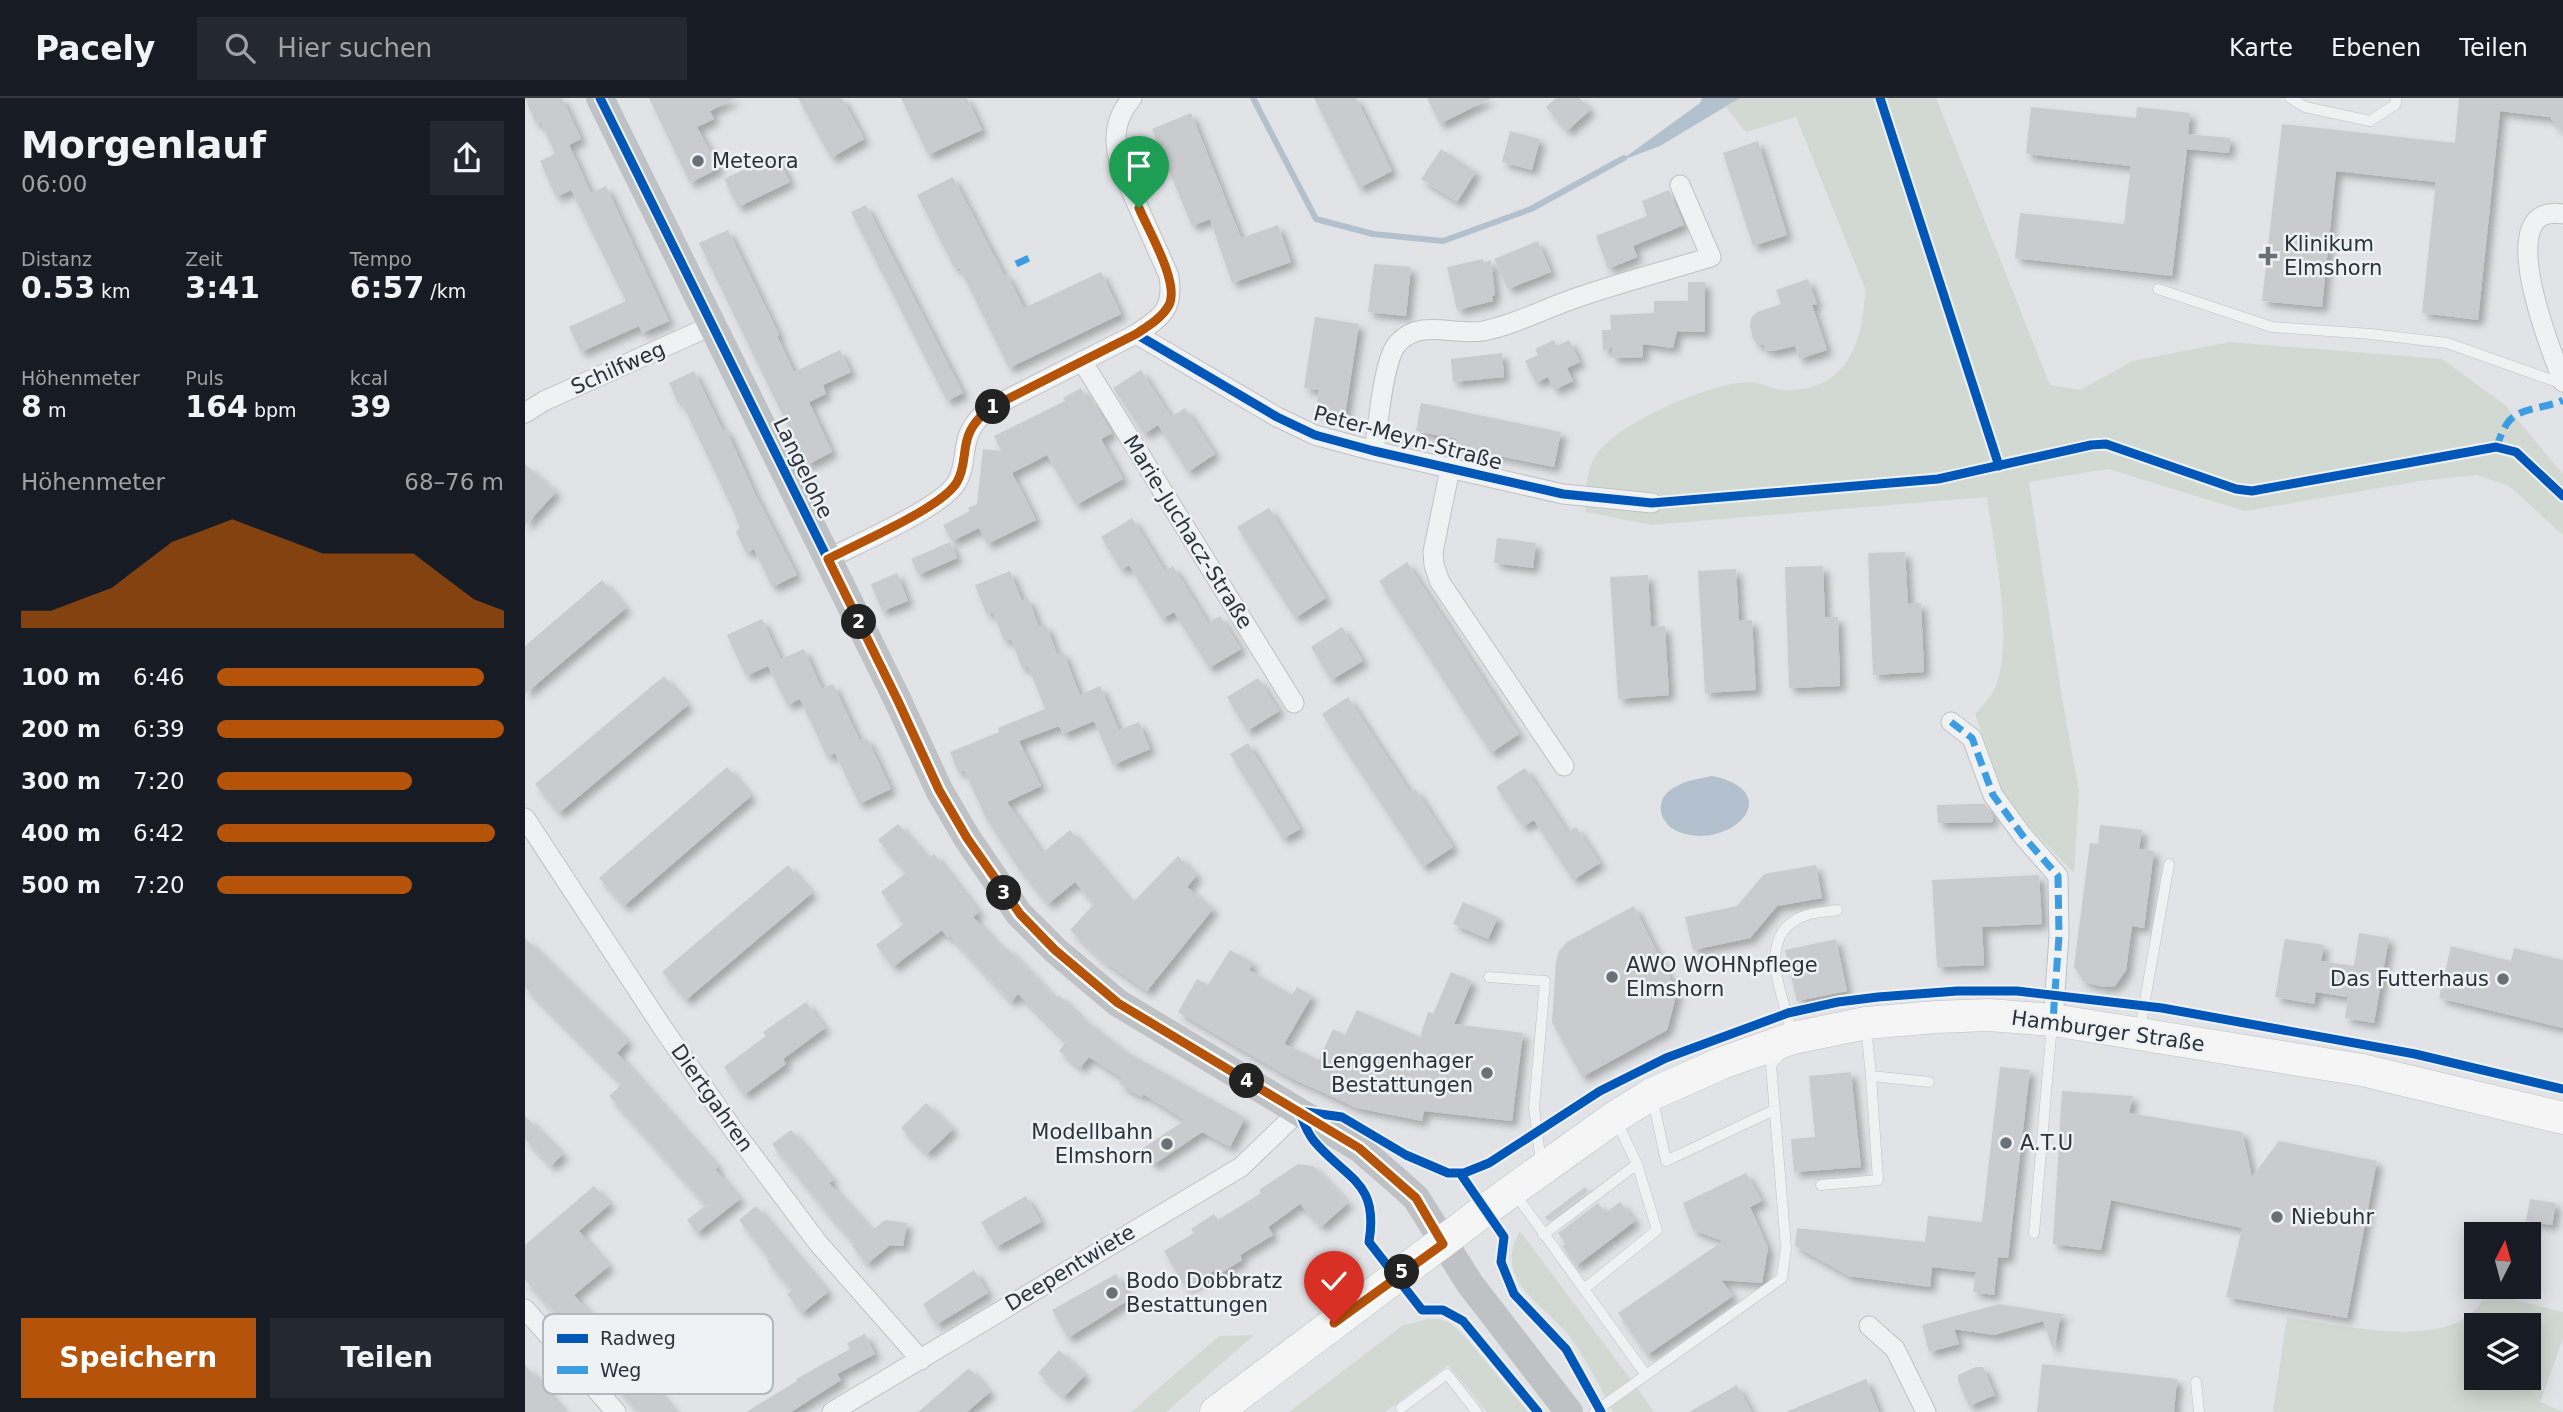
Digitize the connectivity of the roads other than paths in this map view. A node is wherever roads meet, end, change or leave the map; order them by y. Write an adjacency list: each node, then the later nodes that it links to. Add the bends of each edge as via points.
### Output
1 (600, 98): 8 (street, Langelohe)
2 (1132, 98): 9 (street, via 1121,111 1115,148 1172,292 1169,305)
3 (2290, 98): 4 (lane, via 2305,107 2370,121 2396,104)
4 (2396, 98)
5 (1680, 185): 13 (street, via 1711,257 1484,331 1412,331 1396,345 1388,363)
6 (2563, 214): 11 (street, via 2542,217 2528,246 2537,315)
7 (2158, 289): 11 (lane, via 2271,327 2447,343)
8 (713, 326): 12 (street, Schilfweg); 16 (street, Langelohe)
9 (1136, 334): 10 (street); 13 (street, Peter-Meyn-Straße, via 1277,417 1315,435)
10 (1082, 361): 16 (street, via 988,409 967,439 964,466 951,492); 17 (street, Marie-Juchacz-Straße)
11 (2563, 383)
12 (525, 413)
13 (1374, 451): 14 (street, Peter-Meyn-Straße)
14 (1450, 469): 15 (street, Peter-Meyn-Straße, via 1563,494); 19 (street, via 1433,552 1440,582)
15 (1652, 503)
16 (828, 559): 32 (street, Langelohe, via 939,790 1020,914 1118,1003)
17 (1294, 703)
18 (1951, 722): 24 (street, via 1972,738 1993,795 2058,876)
19 (1564, 766)
20 (525, 818): 46 (street, Diertgahren, via 732,1128 818,1243)
21 (2169, 864): 26 (lane)
22 (1837, 910): 27 (lane, via 1803,916 1785,930 1774,951)
23 (1489, 977): 36 (lane, via 1545,981 1534,1107)
24 (2053, 1020): 25 (main road, Hamburger Straße, via 1989,1015); 26 (main road, Hamburger Straße); 39 (lane)
25 (1866, 1023): 27 (main road, Hamburger Straße); 28 (lane)
26 (2139, 1033): 34 (main road, Hamburger Straße, via 2362,1070)
27 (1793, 1038): 30 (main road, Hamburger Straße); 31 (lane, via 1771,1065)
28 (1871, 1076): 29 (lane); 37 (lane, via 1878,1180)
29 (1930, 1082)
30 (1652, 1094): 31 (lane, via 1666,1161); 33 (main road, Hamburger Straße)
31 (1775, 1110): 47 (lane, via 1786,1248 1781,1279)
32 (1299, 1111): 41 (street, Langelohe, via 1359,1148 1416,1198); 46 (street, Deepentwiete, via 1241,1167)
33 (1615, 1117): 35 (lane); 36 (main road, Hamburger Straße)
34 (2563, 1118)
35 (1637, 1164): 40 (lane); 42 (lane, via 1657,1230)
36 (1542, 1169): 38 (main road, Hamburger Straße)
37 (1822, 1185)
38 (1513, 1191): 40 (lane); 41 (main road, Hamburger Straße)
39 (2033, 1233)
40 (1543, 1235): 42 (lane)
41 (1443, 1244): 53 (main road, Hamburger Straße); 55 (street, Langelohe)
42 (1584, 1289): 47 (lane)
43 (525, 1309): 45 (street)
44 (1869, 1326): 57 (street, via 1895,1349)
45 (543, 1330)
46 (921, 1360): 52 (street, Deepentwiete)
47 (1646, 1375): 56 (lane)
48 (2196, 1381): 58 (lane)
49 (599, 1394): 51 (street)
50 (1401, 1408): 54 (lane, via 1447,1374)
51 (615, 1412)
52 (832, 1412)
53 (1216, 1412)
54 (1477, 1412)
55 (1569, 1412)
56 (1594, 1412)
57 (1926, 1412)
58 (2199, 1412)

